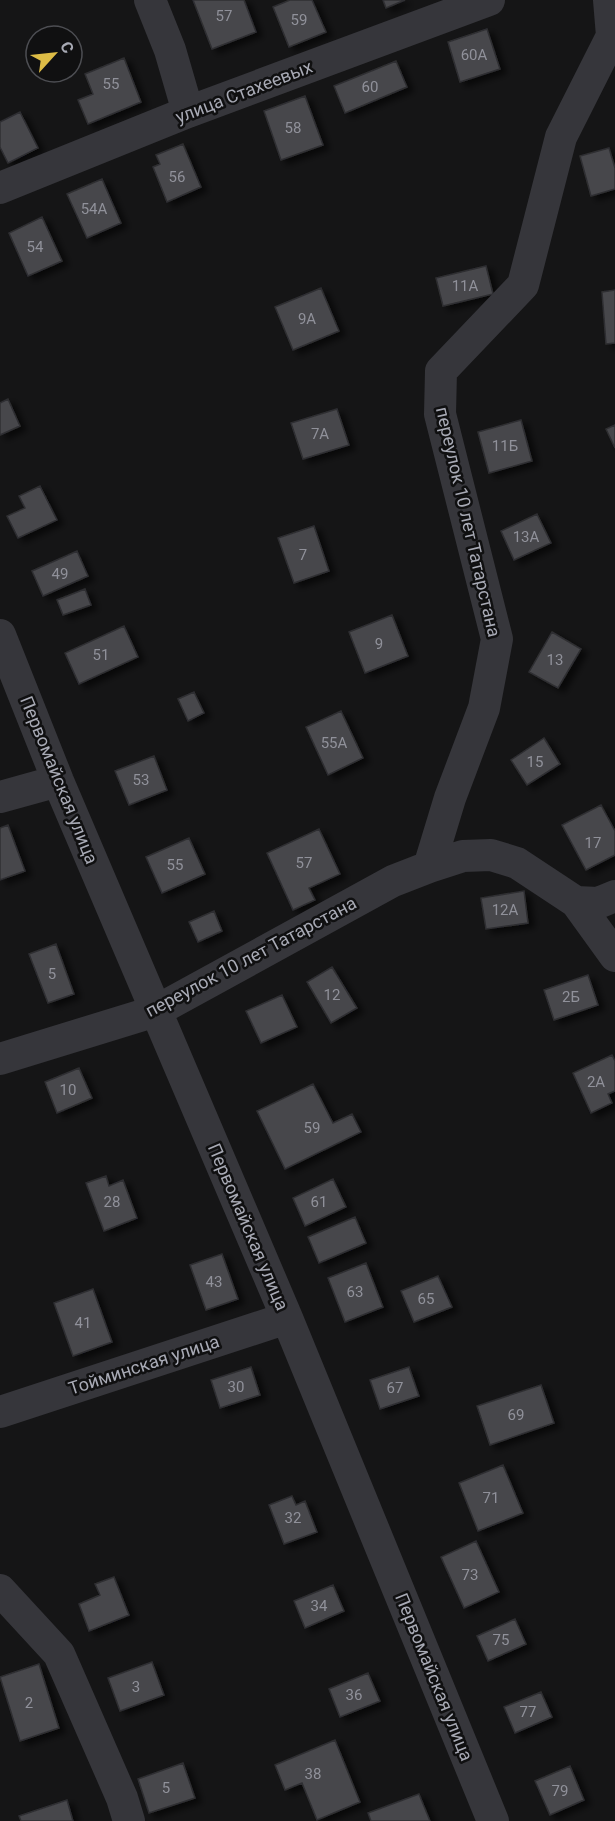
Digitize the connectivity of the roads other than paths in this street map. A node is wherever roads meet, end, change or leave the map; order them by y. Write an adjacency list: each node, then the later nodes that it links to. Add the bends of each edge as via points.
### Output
1 (150, 0): 4 (street)
2 (489, 0): 4 (street, улица Стахеевых)
3 (609, 0): 9 (street, переулок 10 лет Татарстана, via 612,36 561,137 523,285 441,372 440,414 497,639 484,708)
4 (188, 112): 5 (street, улица Стахеевых)
5 (0, 188)
6 (0, 635): 7 (street, Первомайская улица)
7 (58, 781): 8 (street); 13 (street, Первомайская улица)
8 (0, 797)
9 (429, 867): 11 (street, переулок 10 лет Татарстана, via 463,856 491,855 517,863); 13 (street, переулок 10 лет Татарстана, via 393,881)
10 (615, 896): 11 (street, via 598,903)
11 (576, 902): 12 (street)
12 (615, 956)
13 (156, 1011): 14 (street, переулок 10 лет Татарстана); 15 (street, Первомайская улица)
14 (0, 1059)
15 (287, 1318): 16 (street, Тойминская улица); 19 (street, Первомайская улица)
16 (0, 1412)
17 (0, 1590): 18 (street, via 59,1654)
18 (129, 1821)
19 (493, 1821)

